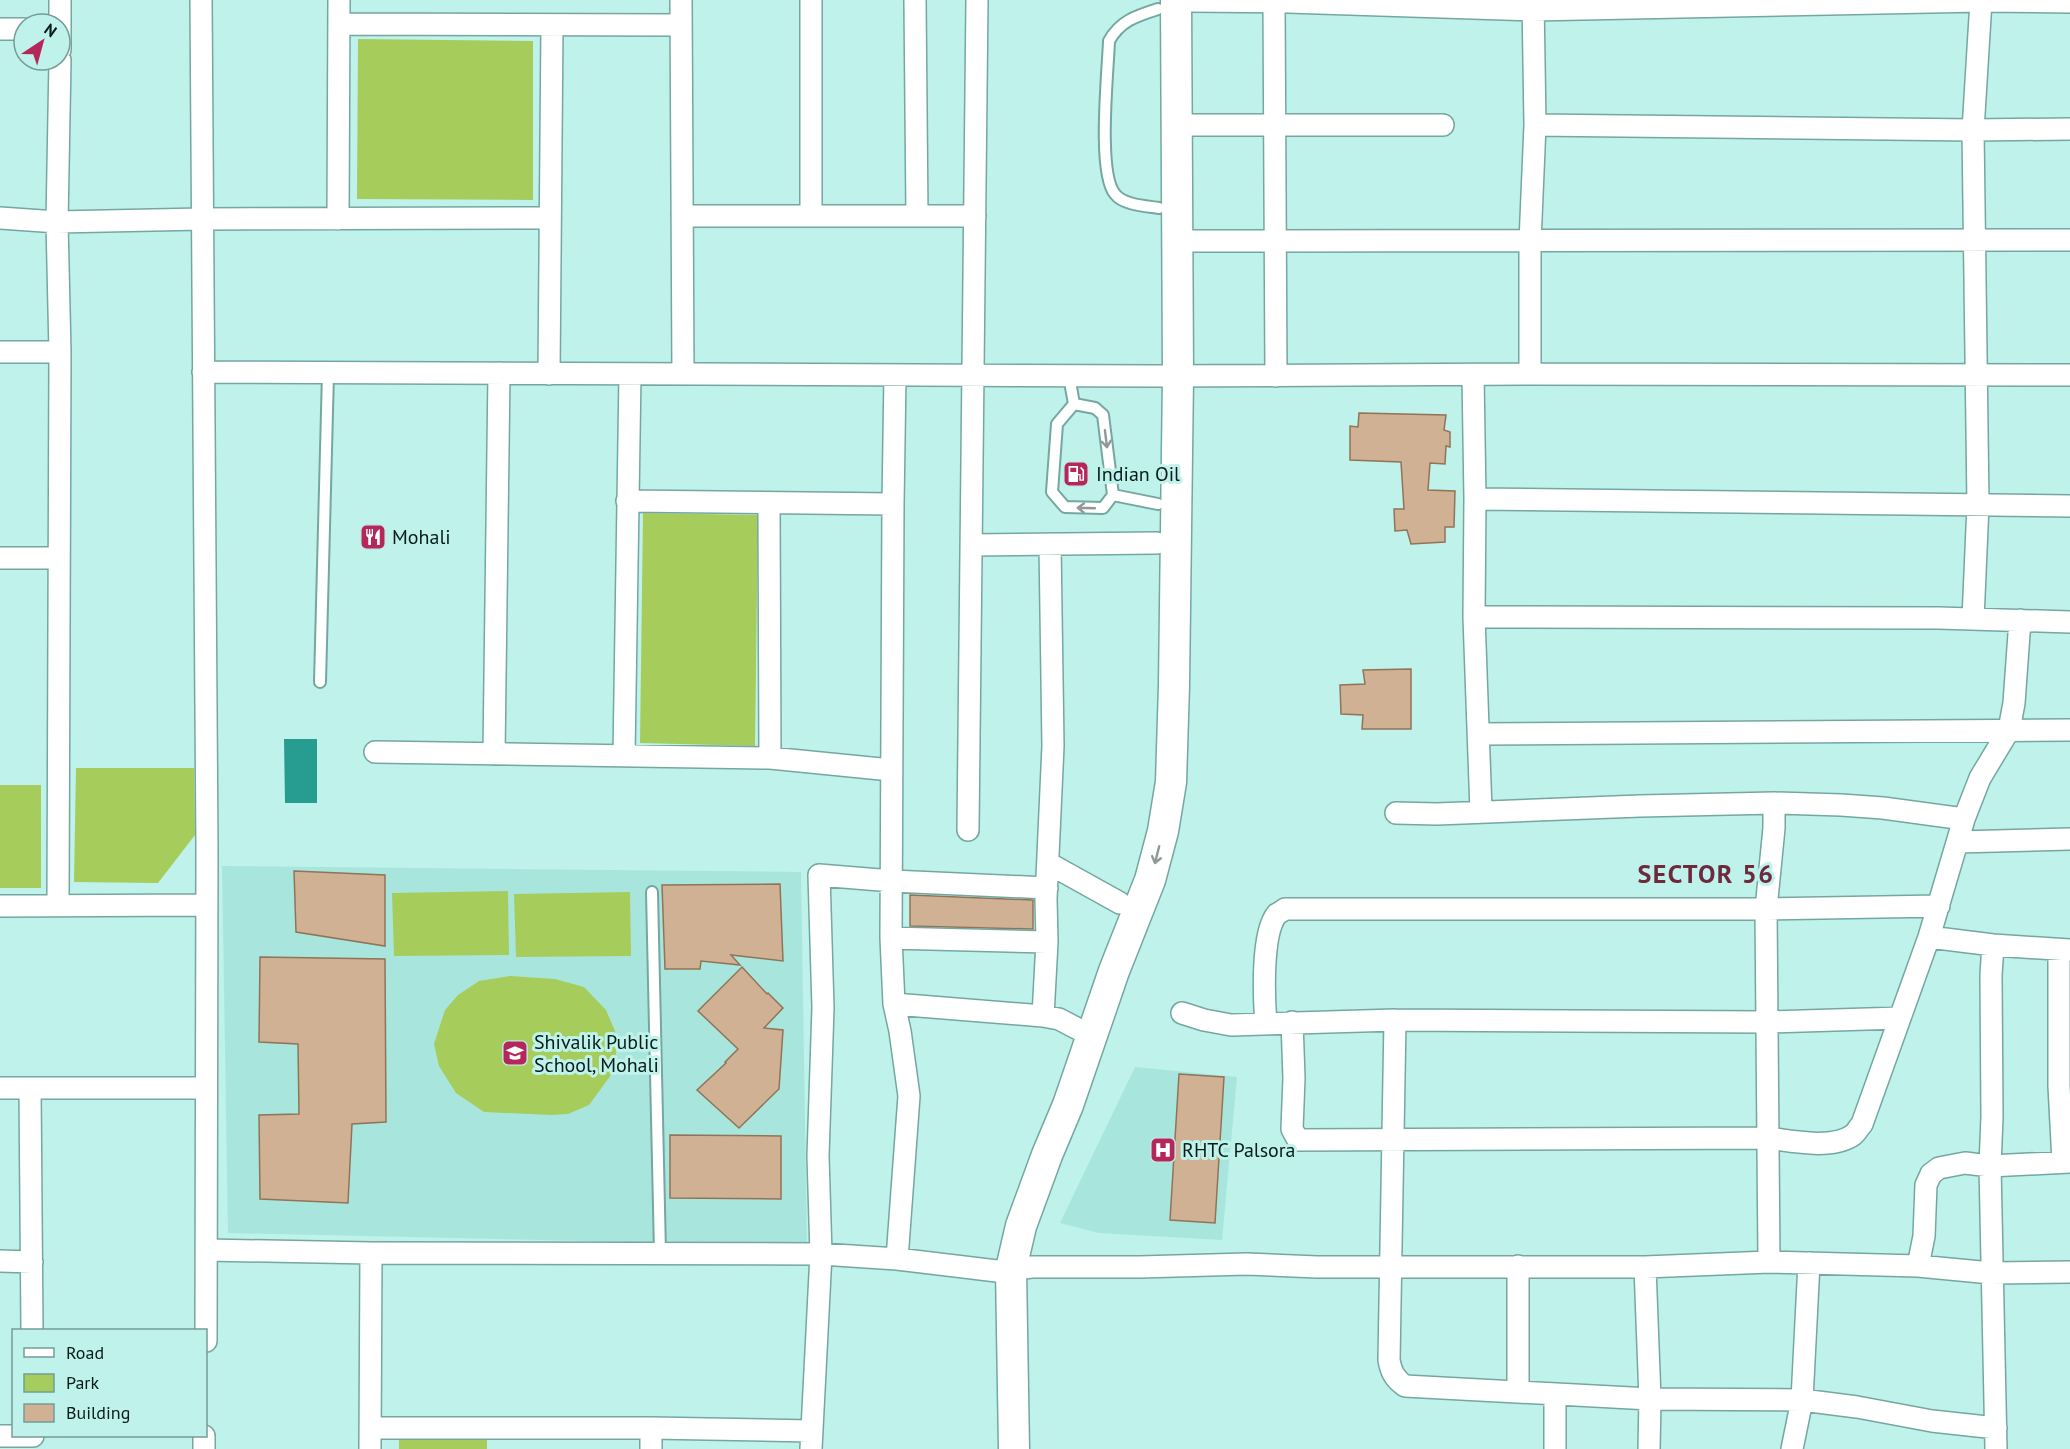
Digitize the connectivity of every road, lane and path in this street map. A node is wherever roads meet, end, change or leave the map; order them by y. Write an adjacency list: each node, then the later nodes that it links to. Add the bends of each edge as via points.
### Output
1 (201, 0): 31 (street)
2 (339, 0): 14 (street)
3 (681, 0): 16 (street)
4 (811, 0): 26 (street)
5 (915, 0): 27 (street)
6 (977, 0): 28 (street)
7 (1283, 1): 10 (street); 11 (street); 20 (street)
8 (1981, 1): 9 (street); 12 (street); 23 (street)
9 (2070, 2)
10 (1170, 3): 19 (street); 24 (street); 24 (lane, via 1123,22 1109,41 1104,144 1111,187 1121,200)
11 (1400, 3): 13 (street)
12 (1613, 4): 13 (street)
13 (1533, 5): 18 (street)
14 (339, 24): 15 (street); 32 (street)
15 (552, 25): 16 (street); 30 (street)
16 (681, 25): 25 (street)
17 (60, 72): 33 (street)
18 (1535, 124): 23 (street); 38 (street)
19 (1176, 125): 20 (street); 35 (street)
20 (1276, 125): 21 (street); 36 (street)
21 (1443, 125)
22 (2070, 129): 23 (street)
23 (1973, 130): 37 (street)
24 (1159, 208): 54 (street)
25 (682, 216): 26 (street); 46 (street)
26 (811, 216): 27 (street)
27 (916, 216): 28 (street)
28 (975, 216): 49 (street)
29 (0, 218): 33 (street)
30 (550, 218): 32 (street); 44 (street)
31 (202, 219): 32 (street); 33 (street); 41 (street)
32 (338, 219)
33 (57, 222): 40 (street)
34 (2070, 240): 37 (street)
35 (1177, 241): 36 (street); 54 (street)
36 (1275, 241): 38 (street); 55 (street)
37 (1975, 241): 38 (street); 51 (street)
38 (1530, 242): 47 (street)
39 (0, 352): 40 (street)
40 (60, 352): 69 (street)
41 (203, 372): 42 (street); 96 (street)
42 (328, 373): 43 (street); 74 (lane)
43 (499, 373): 44 (street); 79 (street)
44 (549, 374): 45 (street)
45 (630, 374): 46 (street); 59 (street)
46 (683, 374): 48 (street)
47 (1530, 374): 50 (street); 51 (street)
48 (895, 375): 49 (street); 61 (street)
49 (974, 375): 53 (street); 67 (street)
50 (1473, 375): 55 (street); 58 (street)
51 (1976, 375): 52 (street); 63 (street)
52 (2070, 375)
53 (1069, 376): 54 (street); 56 (lane)
54 (1168, 376): 55 (street); 62 (street); 113 (street, one-way to 113, via 1174,685 1171,782 1150,880)
55 (1276, 376)
56 (1074, 404): 57 (lane, one-way to 57, via 1095,408 1104,415); 57 (lane, one-way to 56, via 1103,508 1065,507 1052,492 1057,424)
57 (1113, 495): 62 (lane)
58 (1475, 499): 63 (street); 70 (street)
59 (627, 501): 60 (street); 80 (street)
60 (769, 503): 61 (street); 81 (street)
61 (892, 504): 82 (street)
62 (1158, 504): 65 (street)
63 (1978, 505): 64 (street); 71 (street)
64 (2070, 506)
65 (1157, 543): 66 (street); 94 (street, via 1155,762 1145,824)
66 (1050, 544): 67 (street); 90 (street, via 1053,746)
67 (972, 545): 87 (street)
68 (0, 558): 69 (street)
69 (59, 558): 95 (street)
70 (1474, 617): 71 (street); 77 (street)
71 (1973, 619): 72 (street)
72 (2020, 620): 73 (street); 75 (street)
73 (2070, 622)
74 (320, 682)
75 (2009, 730): 76 (street); 77 (street); 86 (street, via 1980,778)
76 (2070, 730)
77 (1479, 734): 84 (street)
78 (375, 752): 79 (street)
79 (494, 754): 80 (street)
80 (624, 756): 81 (street)
81 (770, 758): 82 (street)
82 (891, 770): 91 (street)
83 (1774, 804): 84 (street); 86 (street, via 1840,804); 99 (street)
84 (1481, 811): 85 (street)
85 (1396, 813)
86 (1964, 819): 89 (street)
87 (968, 830)
88 (2070, 840): 89 (street)
89 (1958, 842): 98 (street)
90 (1048, 863): 92 (street); 94 (street)
91 (892, 881): 92 (street); 101 (street); 124 (street, via 819,875 823,1008 818,1156)
92 (1047, 888): 102 (street)
93 (652, 892): 123 (lane)
94 (1120, 903): 113 (street)
95 (58, 905): 96 (street); 97 (street)
96 (205, 905): 116 (street)
97 (0, 906)
98 (1939, 906): 99 (street); 100 (street)
99 (1766, 909): 111 (street); 112 (street, via 1285,909 1277,914 1268,938)
100 (1929, 937): 103 (street); 108 (street)
101 (891, 938): 102 (street); 105 (street)
102 (1047, 942): 107 (street)
103 (1993, 945): 104 (street); 120 (street)
104 (2065, 950): 119 (street, via 2059,1086)
105 (894, 1004): 107 (street); 125 (street, via 909,1096)
106 (1182, 1013): 112 (street, via 1231,1025)
107 (1043, 1016): 113 (street)
108 (1900, 1018): 111 (street); 117 (street, via 1862,1124 1854,1135 1832,1142 1808,1143)
109 (1395, 1020): 110 (street); 111 (street); 118 (street)
110 (1292, 1022): 112 (street); 118 (street, via 1292,1129 1298,1140)
111 (1766, 1022): 117 (street)
112 (1266, 1024)
113 (1086, 1032): 134 (street)
114 (0, 1088): 115 (street)
115 (30, 1088): 116 (street); 127 (street)
116 (206, 1088): 121 (street)
117 (1768, 1138): 118 (street); 128 (street)
118 (1393, 1140): 130 (street)
119 (2066, 1162): 120 (street)
120 (1990, 1166): 132 (street, via 1953,1164 1931,1174 1926,1185 1924,1236); 136 (street)
121 (207, 1250): 122 (street); 138 (street)
122 (371, 1253): 123 (street); 145 (street)
123 (660, 1253): 124 (street)
124 (821, 1254): 125 (street); 146 (street)
125 (897, 1259): 134 (street)
126 (0, 1261): 127 (street)
127 (32, 1262): 137 (street)
128 (1769, 1262): 129 (street); 133 (street)
129 (1809, 1263): 132 (street); 142 (street)
130 (1391, 1266): 131 (street); 134 (street, via 1246,1264); 139 (street, via 1389,1360 1398,1381 1410,1387)
131 (1518, 1266): 133 (street); 139 (street)
132 (1918, 1266): 136 (street)
133 (1645, 1267): 141 (street)
134 (1004, 1270): 148 (street); 149 (street)
135 (2070, 1272): 136 (street)
136 (1991, 1273): 144 (street)
137 (32, 1329)
138 (206, 1329)
139 (1518, 1392): 140 (street)
140 (1555, 1394): 141 (street); 150 (street)
141 (1650, 1399): 142 (street); 151 (street)
142 (1802, 1400): 144 (street, via 1932,1421); 152 (street)
143 (651, 1428): 145 (street); 146 (street); 147 (street)
144 (1996, 1438)
145 (370, 1439)
146 (811, 1440)
147 (651, 1449)
148 (996, 1449)
149 (1014, 1449)
150 (1555, 1449)
151 (1649, 1449)
152 (1792, 1449)

